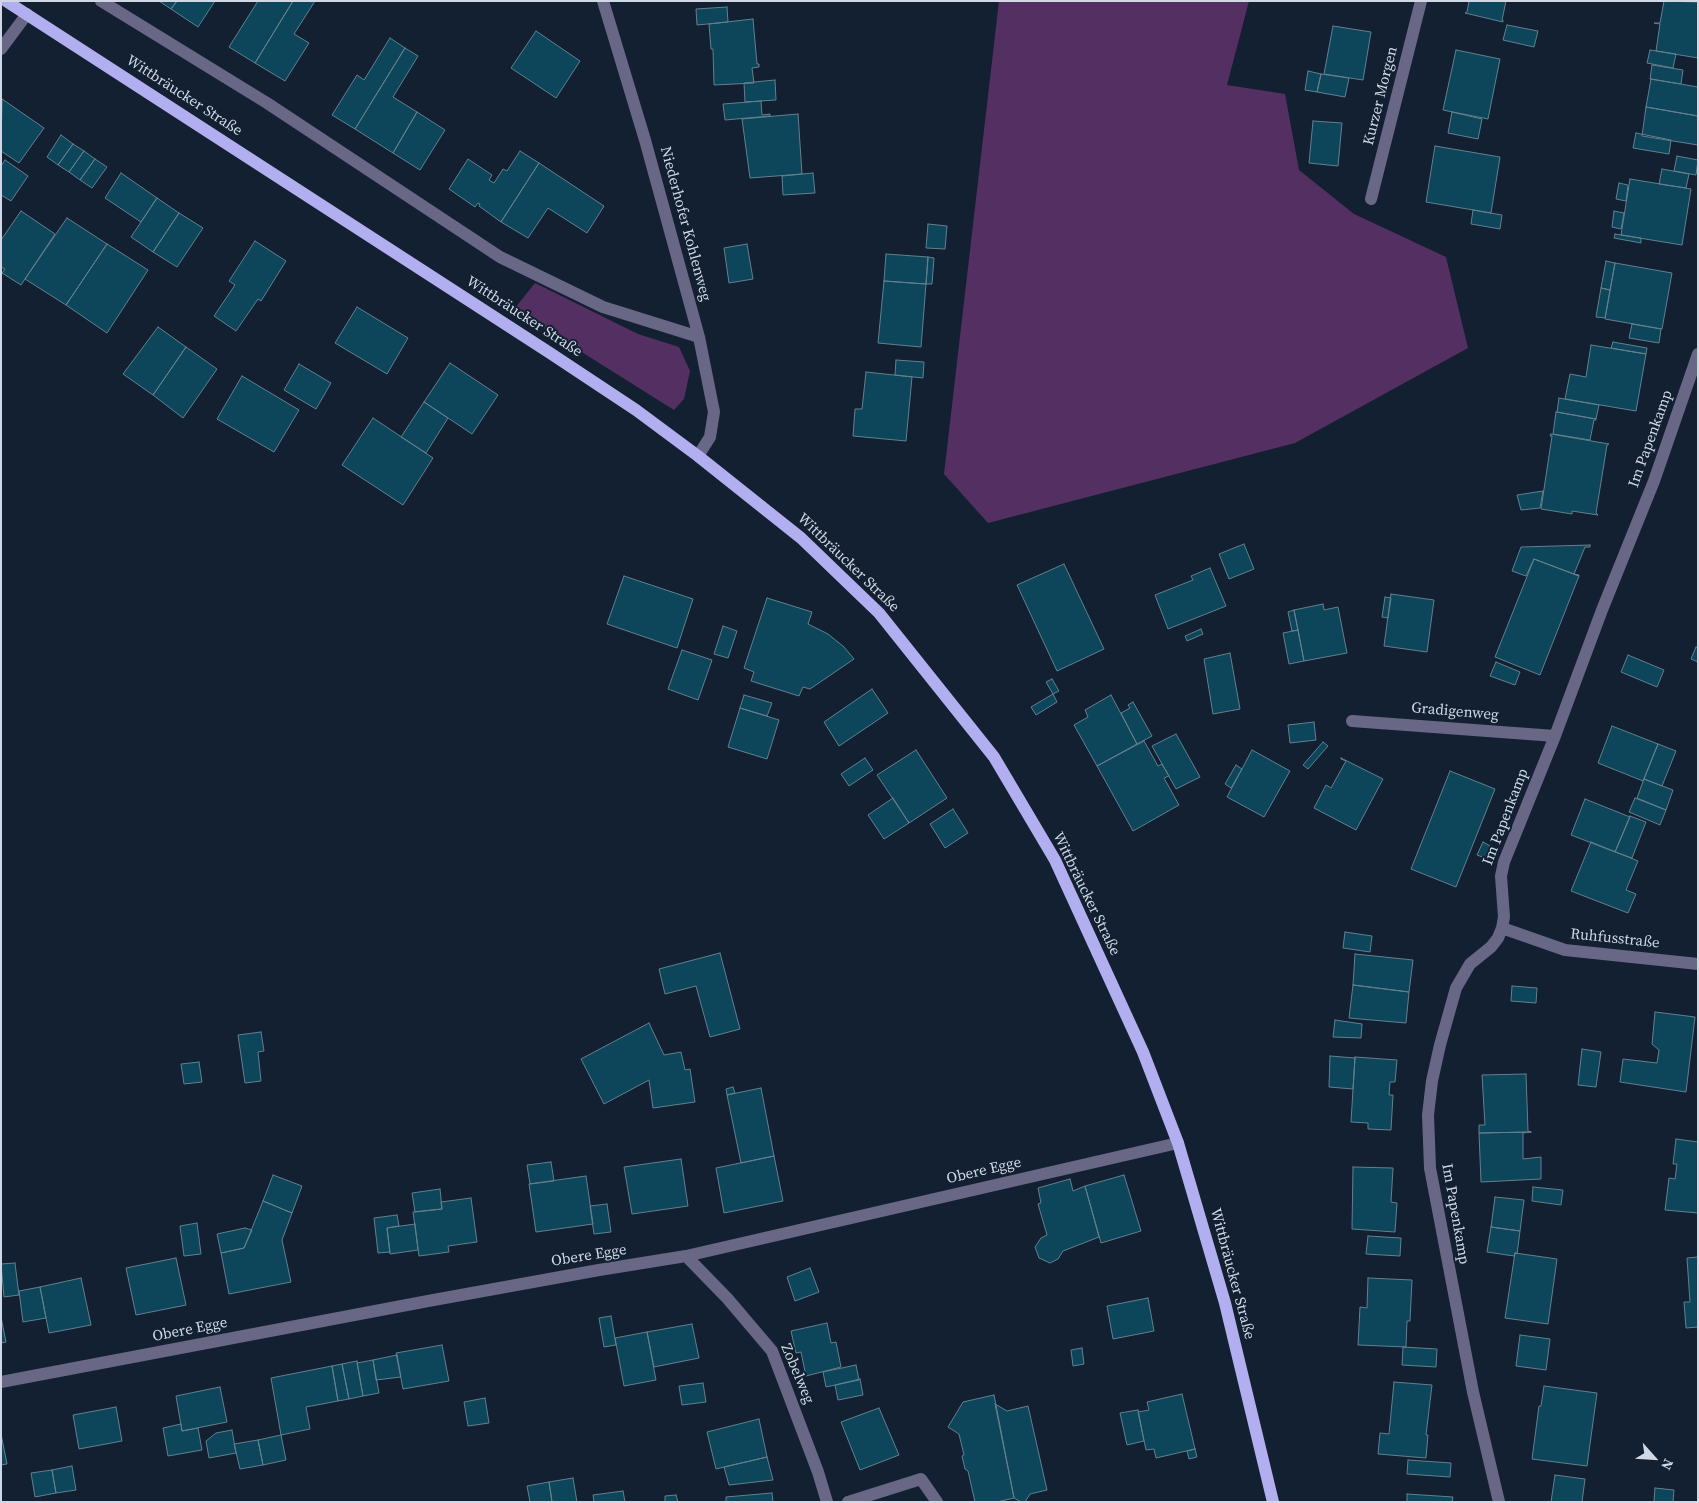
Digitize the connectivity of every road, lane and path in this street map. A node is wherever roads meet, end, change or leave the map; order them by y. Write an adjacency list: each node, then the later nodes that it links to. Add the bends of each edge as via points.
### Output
1 (6, 1): 5 (main road, Wittbräucker Straße)
2 (101, 1): 8 (street, via 267,103 500,257 603,307)
3 (603, 1): 8 (street, Niederhofer Kohlenweg)
4 (1422, 1): 7 (street, Kurzer Morgen)
5 (27, 14): 6 (street); 10 (main road, Wittbräucker Straße, via 550,353)
6 (1, 49)
7 (1371, 199)
8 (699, 337): 10 (street, Niederhofer Kohlenweg, via 714,412 710,437)
9 (1698, 354): 12 (street, Im Papenkamp)
10 (698, 456): 15 (main road, Wittbräucker Straße, via 801,538 879,613 992,753 1059,869 1143,1052)
11 (1352, 720): 12 (street, Gradigenweg)
12 (1555, 736): 13 (street, Im Papenkamp, via 1504,862 1501,876)
13 (1502, 928): 14 (street, Ruhfusstraße, via 1565,950); 22 (street, Im Papenkamp, via 1491,946 1470,964 1456,988 1440,1045 1428,1115 1432,1177 1473,1392)
14 (1698, 964)
15 (1178, 1143): 16 (street, Obere Egge); 21 (main road, Wittbräucker Straße, via 1224,1303)
16 (686, 1256): 17 (street, Obere Egge); 18 (street, Zobelweg, via 772,1351)
17 (1, 1382)
18 (828, 1502)
19 (848, 1502): 20 (street, via 921,1479)
20 (937, 1502)
21 (1273, 1502)
22 (1499, 1502)

